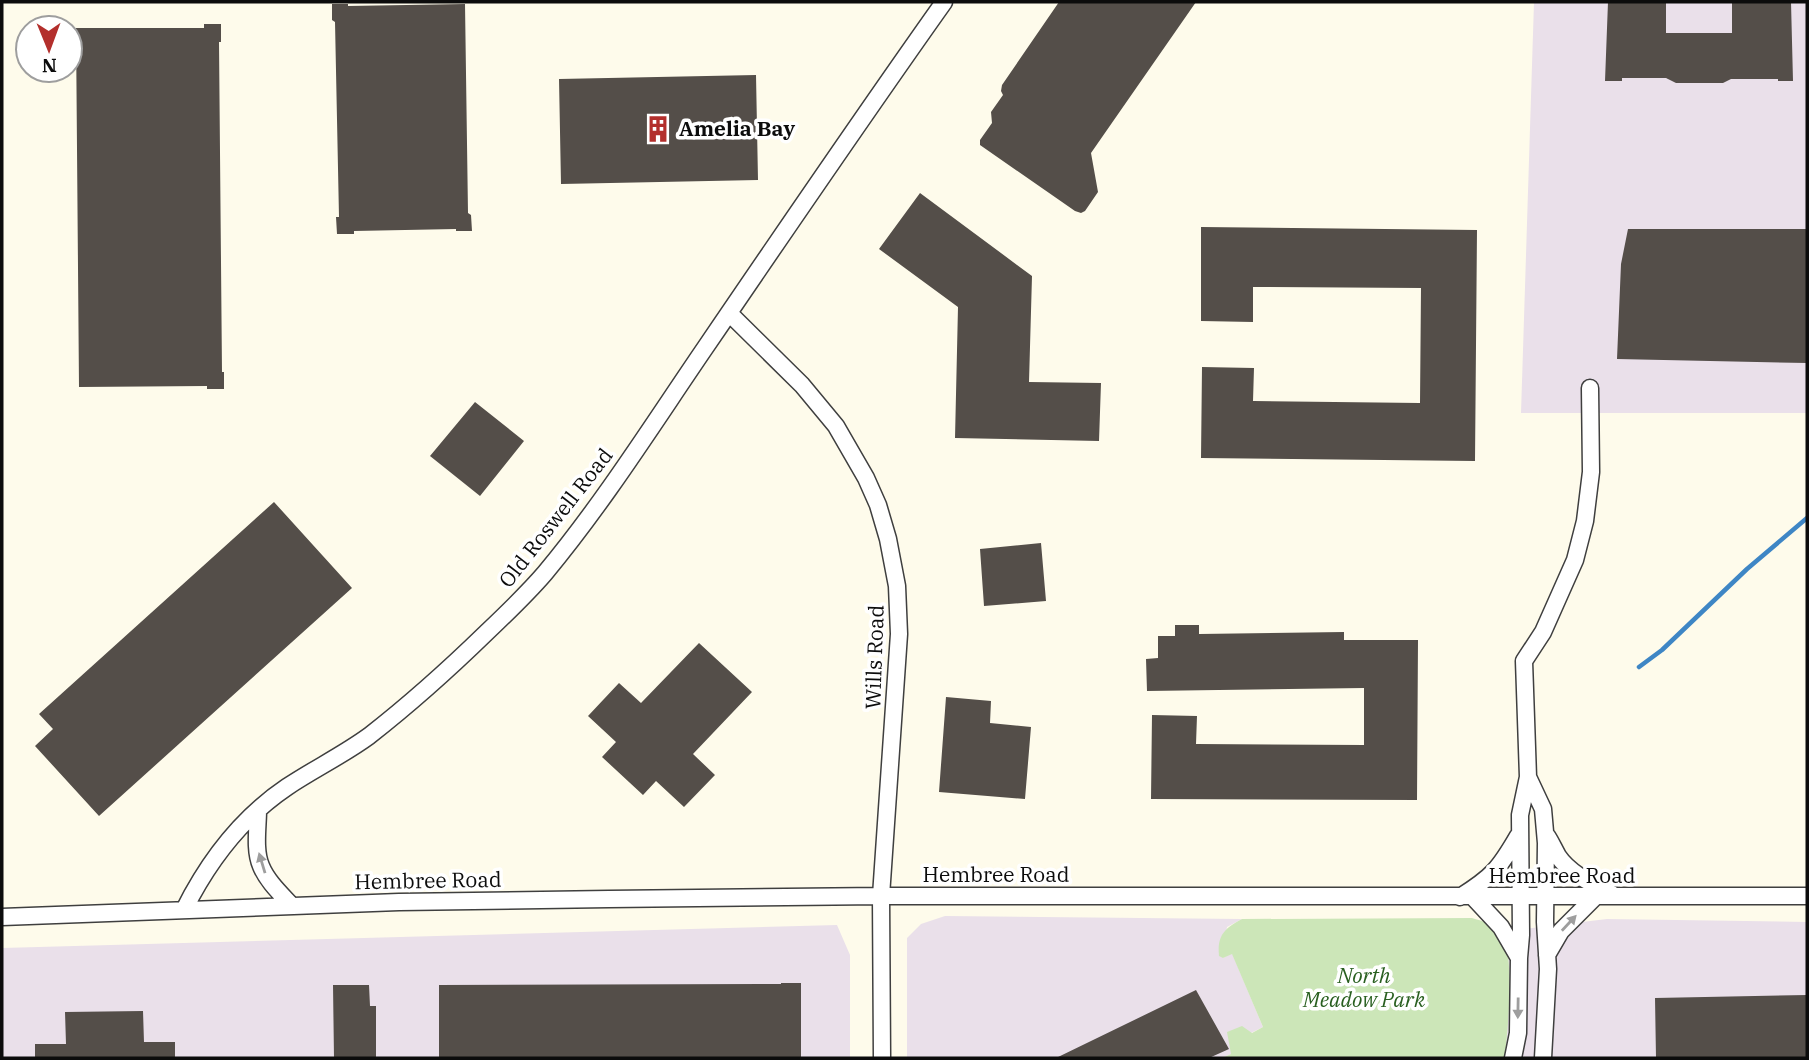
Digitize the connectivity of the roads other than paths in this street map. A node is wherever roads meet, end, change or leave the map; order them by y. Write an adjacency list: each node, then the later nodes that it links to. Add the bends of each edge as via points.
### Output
1 (944, 2): 2 (street, Old Roswell Road)
2 (729, 313): 5 (street, Old Roswell Road, via 597,507 512,608 447,671 369,735); 9 (street, Wills Road, via 802,385 836,426 866,478 888,539 900,634)
3 (1590, 388): 4 (street, via 1591,472 1585,521 1575,560 1543,632 1524,661)
4 (1528, 777): 6 (street, via 1544,809); 7 (street)
5 (258, 810): 15 (street, one-way to 5, via 261,865); 16 (street, Old Roswell Road, via 216,855)
6 (1545, 832): 8 (street); 14 (street, via 1563,863)
7 (1519, 834): 10 (street); 13 (street, via 1500,866)
8 (1546, 895): 10 (street, Hembree Road); 11 (street, Hembree Road); 18 (street)
9 (881, 896): 13 (street, Hembree Road); 15 (street, Hembree Road); 20 (street, Wills Road)
10 (1520, 896): 13 (street, Hembree Road); 19 (street)
11 (1596, 896): 14 (street, Hembree Road); 18 (street, one-way to 11, via 1561,931)
12 (1807, 896): 14 (street, Hembree Road)
13 (1467, 897): 19 (street, via 1501,927)
14 (1617, 897)
15 (292, 906): 16 (street, Hembree Road)
16 (184, 909): 17 (street)
17 (2, 917)
18 (1547, 955): 22 (street)
19 (1519, 958): 21 (street, one-way to 21)
20 (881, 1058)
21 (1513, 1058)
22 (1543, 1058)

